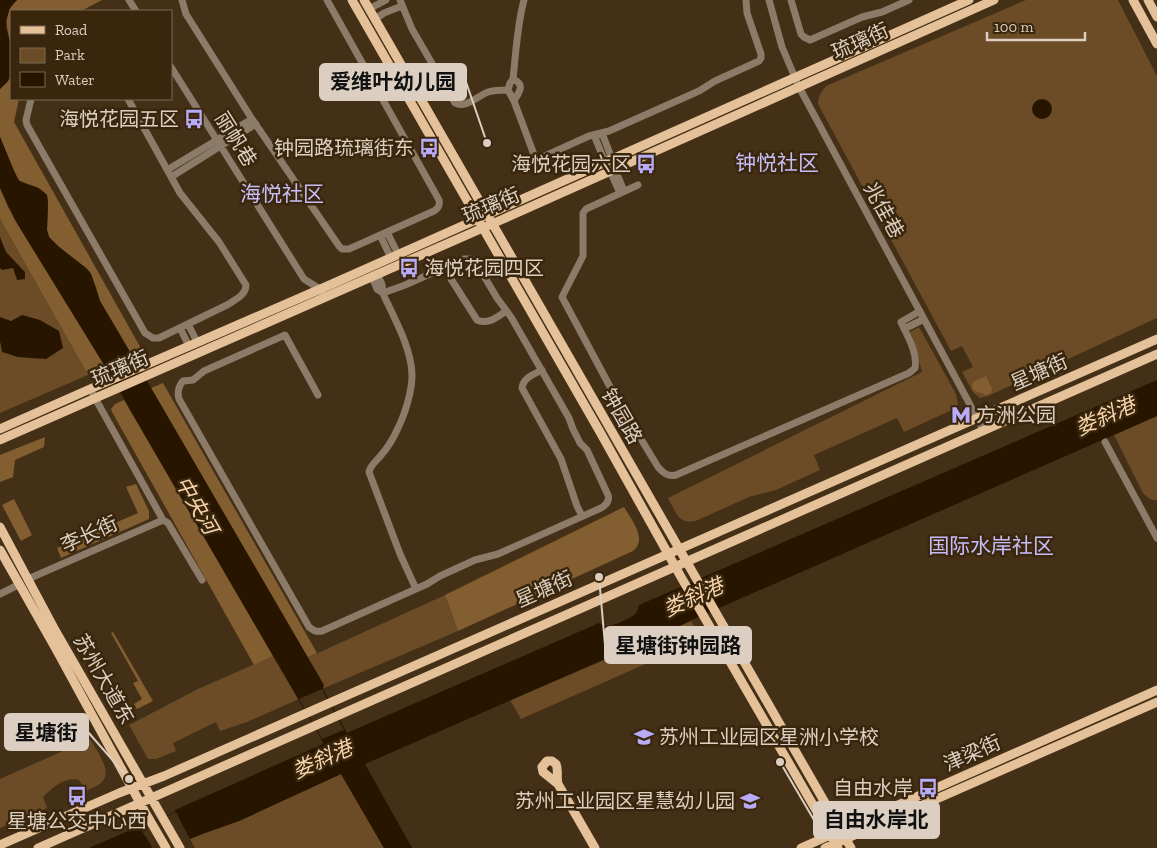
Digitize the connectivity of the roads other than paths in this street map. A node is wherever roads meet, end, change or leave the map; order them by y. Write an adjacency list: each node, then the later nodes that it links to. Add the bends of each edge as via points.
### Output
1 (182, 0): 28 (street, via 186,14)
2 (327, 0): 40 (street, via 439,200 434,211)
3 (352, 0): 37 (main road, 钟园路)
4 (364, 0): 16 (main road, 钟园路)
5 (386, 0): 16 (street)
6 (524, 0): 22 (street, via 516,38)
7 (746, 0): 29 (street, via 747,13 761,54 759,61 699,91)
8 (769, 0): 21 (street, 兆佳巷)
9 (791, 0): 10 (street, via 801,34 810,40)
10 (909, 0)
11 (969, 0): 21 (main road, 琉璃街)
12 (994, 0): 23 (main road, 琉璃街)
13 (1133, 0): 19 (main road)
14 (1148, 0): 17 (main road)
15 (401, 3): 18 (street); 24 (street, via 412,29 455,104 466,104 488,92)
16 (369, 9): 18 (main road, 钟园路)
17 (1157, 17)
18 (375, 19): 36 (main road, 钟园路)
19 (1157, 44)
20 (172, 69): 30 (street, 丽帆巷)
21 (795, 78): 23 (street, 兆佳巷); 31 (main road, 琉璃街)
22 (513, 79): 24 (street); 27 (street, via 521,90)
23 (799, 88): 32 (main road, 琉璃街); 51 (street, 兆佳巷)
24 (508, 90): 27 (street)
25 (30, 100): 55 (street, via 27,125 145,332 159,338)
26 (129, 100): 33 (street)
27 (514, 102): 29 (street, via 536,160)
28 (254, 122): 30 (street); 40 (street, via 342,249)
29 (598, 134): 31 (street)
30 (219, 143): 33 (street); 44 (street, 丽帆巷)
31 (608, 161): 36 (main road, 琉璃街)
32 (612, 170): 35 (street); 38 (main road, 琉璃街)
33 (169, 174): 53 (street, via 219,242 246,288 236,300)
34 (638, 185): 35 (street)
35 (622, 192): 54 (street, via 583,213 583,256 562,297 616,398 658,467 667,475 676,475 908,373 915,368 916,360)
36 (488, 214): 37 (main road, 琉璃街); 38 (main road, 钟园路)
37 (477, 219): 39 (main road, 钟园路); 41 (main road, 琉璃街)
38 (493, 224): 39 (main road, 琉璃街); 72 (main road, 钟园路)
39 (483, 228): 43 (main road, 琉璃街); 74 (main road, 钟园路)
40 (384, 234): 41 (street)
41 (394, 256): 45 (main road, 琉璃街)
42 (444, 268): 46 (street); 50 (street, via 464,259 474,261); 50 (street, via 477,320 488,322)
43 (375, 276): 46 (street, via 377,289); 48 (main road, 琉璃街)
44 (304, 279): 45 (street, 丽帆巷); 47 (street, 丽帆巷)
45 (320, 289): 47 (main road, 琉璃街); 48 (street, 丽帆巷)
46 (382, 293): 81 (street, via 402,337 412,374 399,427 370,472)
47 (305, 295): 49 (street, 丽帆巷); 57 (main road, 琉璃街)
48 (325, 298): 49 (main road, 琉璃街)
49 (309, 305): 62 (main road, 琉璃街)
50 (506, 311): 59 (street)
51 (920, 311): 52 (street, 兆佳巷); 54 (street)
52 (924, 318): 54 (street); 63 (street, 兆佳巷)
53 (188, 324): 55 (street); 57 (street)
54 (902, 326)
55 (180, 328): 57 (street)
56 (1157, 339): 63 (main road, 星塘街)
57 (193, 344): 60 (main road, 琉璃街)
58 (1157, 354): 65 (main road, 星塘街)
59 (542, 370): 68 (street, via 526,379 522,388 561,459); 68 (street, via 587,450 609,498 604,506)
60 (90, 389): 62 (street); 64 (main road, 琉璃街)
61 (318, 395): 81 (street, via 285,335 204,371 196,378 184,380 177,394 313,631 322,631)
62 (95, 398): 66 (main road, 琉璃街); 69 (street)
63 (978, 418): 65 (street, 兆佳巷); 72 (main road, 星塘街)
64 (0, 429)
65 (983, 430): 75 (main road, 星塘街)
66 (0, 440)
67 (1105, 442): 71 (street)
68 (582, 516): 81 (street, via 498,554 475,560)
69 (163, 520): 77 (street, 李长街); 78 (street, via 168,523)
70 (0, 527): 77 (main road, 苏州大道东)
71 (1157, 538)
72 (679, 549): 74 (main road, 星塘街); 75 (main road, 钟园路)
73 (0, 550): 79 (main road, 苏州大道东)
74 (668, 554): 76 (main road, 钟园路); 85 (main road, 星塘街)
75 (686, 562): 76 (main road, 星塘街); 90 (main road, 钟园路)
76 (675, 567): 88 (main road, 星塘街); 91 (main road, 钟园路)
77 (28, 579): 85 (main road, 苏州大道东)
78 (202, 580)
79 (19, 583): 80 (street); 82 (street); 87 (main road, 苏州大道东)
80 (0, 589)
81 (416, 589)
82 (0, 594)
83 (1157, 690): 90 (main road, 津梁街)
84 (1157, 702): 90 (main road, 津梁街)
85 (143, 783): 87 (main road, 星塘街); 88 (main road, 苏州大道东)
86 (558, 784): 96 (main road)
87 (131, 788): 89 (main road, 苏州大道东); 92 (main road, 星塘街)
88 (151, 798): 89 (main road, 星塘街); 95 (main road, 苏州大道东)
89 (140, 804): 93 (main road, 星塘街); 94 (main road, 苏州大道东)
90 (843, 835): 91 (main road, 津梁街); 99 (main road, 钟园路)
91 (834, 842): 97 (main road, 津梁街); 98 (main road, 津梁街)
92 (0, 845)
93 (38, 848)
94 (166, 848)
95 (180, 848)
96 (595, 848)
97 (801, 848)
98 (824, 848)
99 (851, 848)

